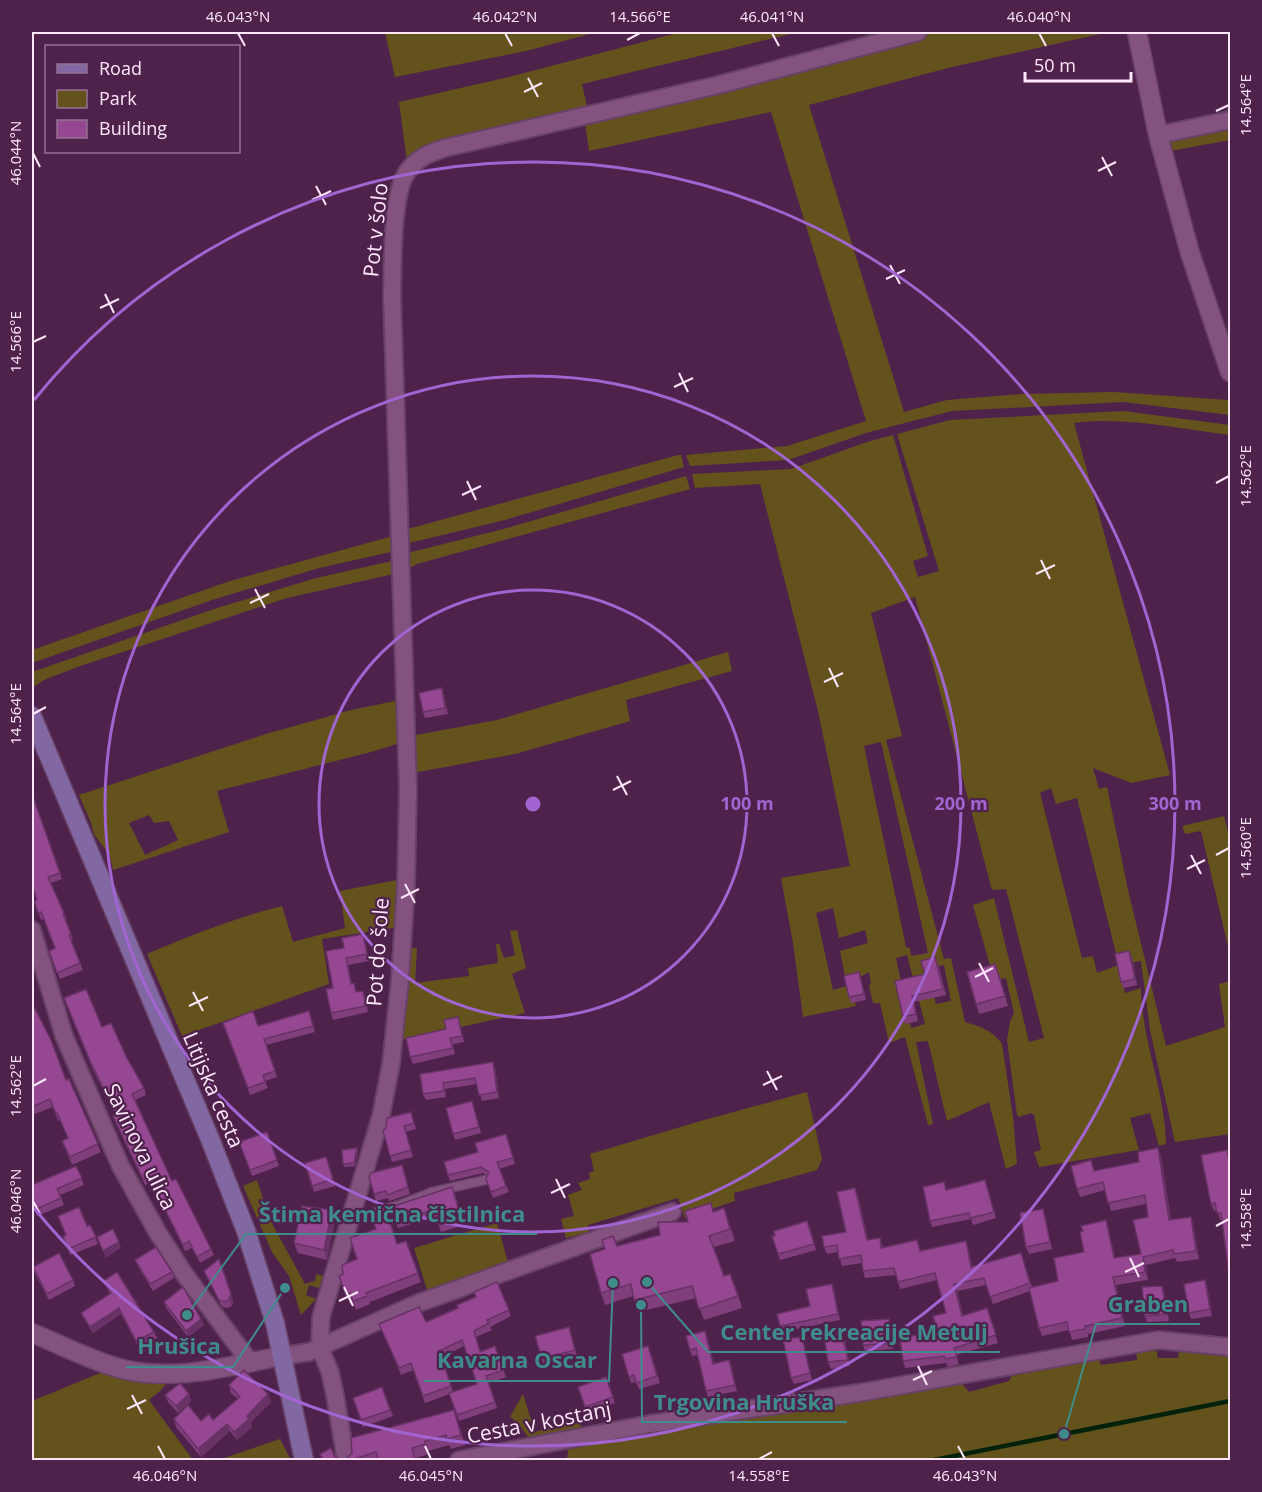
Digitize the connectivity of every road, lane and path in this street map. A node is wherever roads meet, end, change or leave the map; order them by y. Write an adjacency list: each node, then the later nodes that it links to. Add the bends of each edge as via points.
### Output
1 (918, 32): 6 (street, Pot v šolo, via 718,85 445,148 427,153 406,173 396,216 392,296)
2 (1137, 32): 4 (street)
3 (1230, 120): 4 (street)
4 (1158, 135): 5 (street, via 1190,254)
5 (1230, 372)
6 (404, 683): 11 (street, Pot do šole, via 408,789 400,979 381,1116)
7 (32, 716): 15 (main road, Litijska cesta, via 232,1194 267,1295)
8 (32, 930): 16 (street, Savinova ulica, via 64,1036 120,1165 185,1275)
9 (485, 1180): 11 (lane, via 432,1192)
10 (672, 1212): 14 (street, via 416,1304)
11 (351, 1220): 14 (street, Pot do šole, via 321,1317)
12 (32, 1333): 16 (street, via 108,1365 145,1373 190,1374)
13 (1230, 1347): 19 (street, Cesta v kostanj, via 1158,1340 650,1424)
14 (320, 1348): 15 (street); 18 (street, via 330,1372)
15 (282, 1356): 16 (street); 17 (main road, Litijska cesta)
16 (250, 1362)
17 (304, 1461)
18 (346, 1461)
19 (459, 1461)

